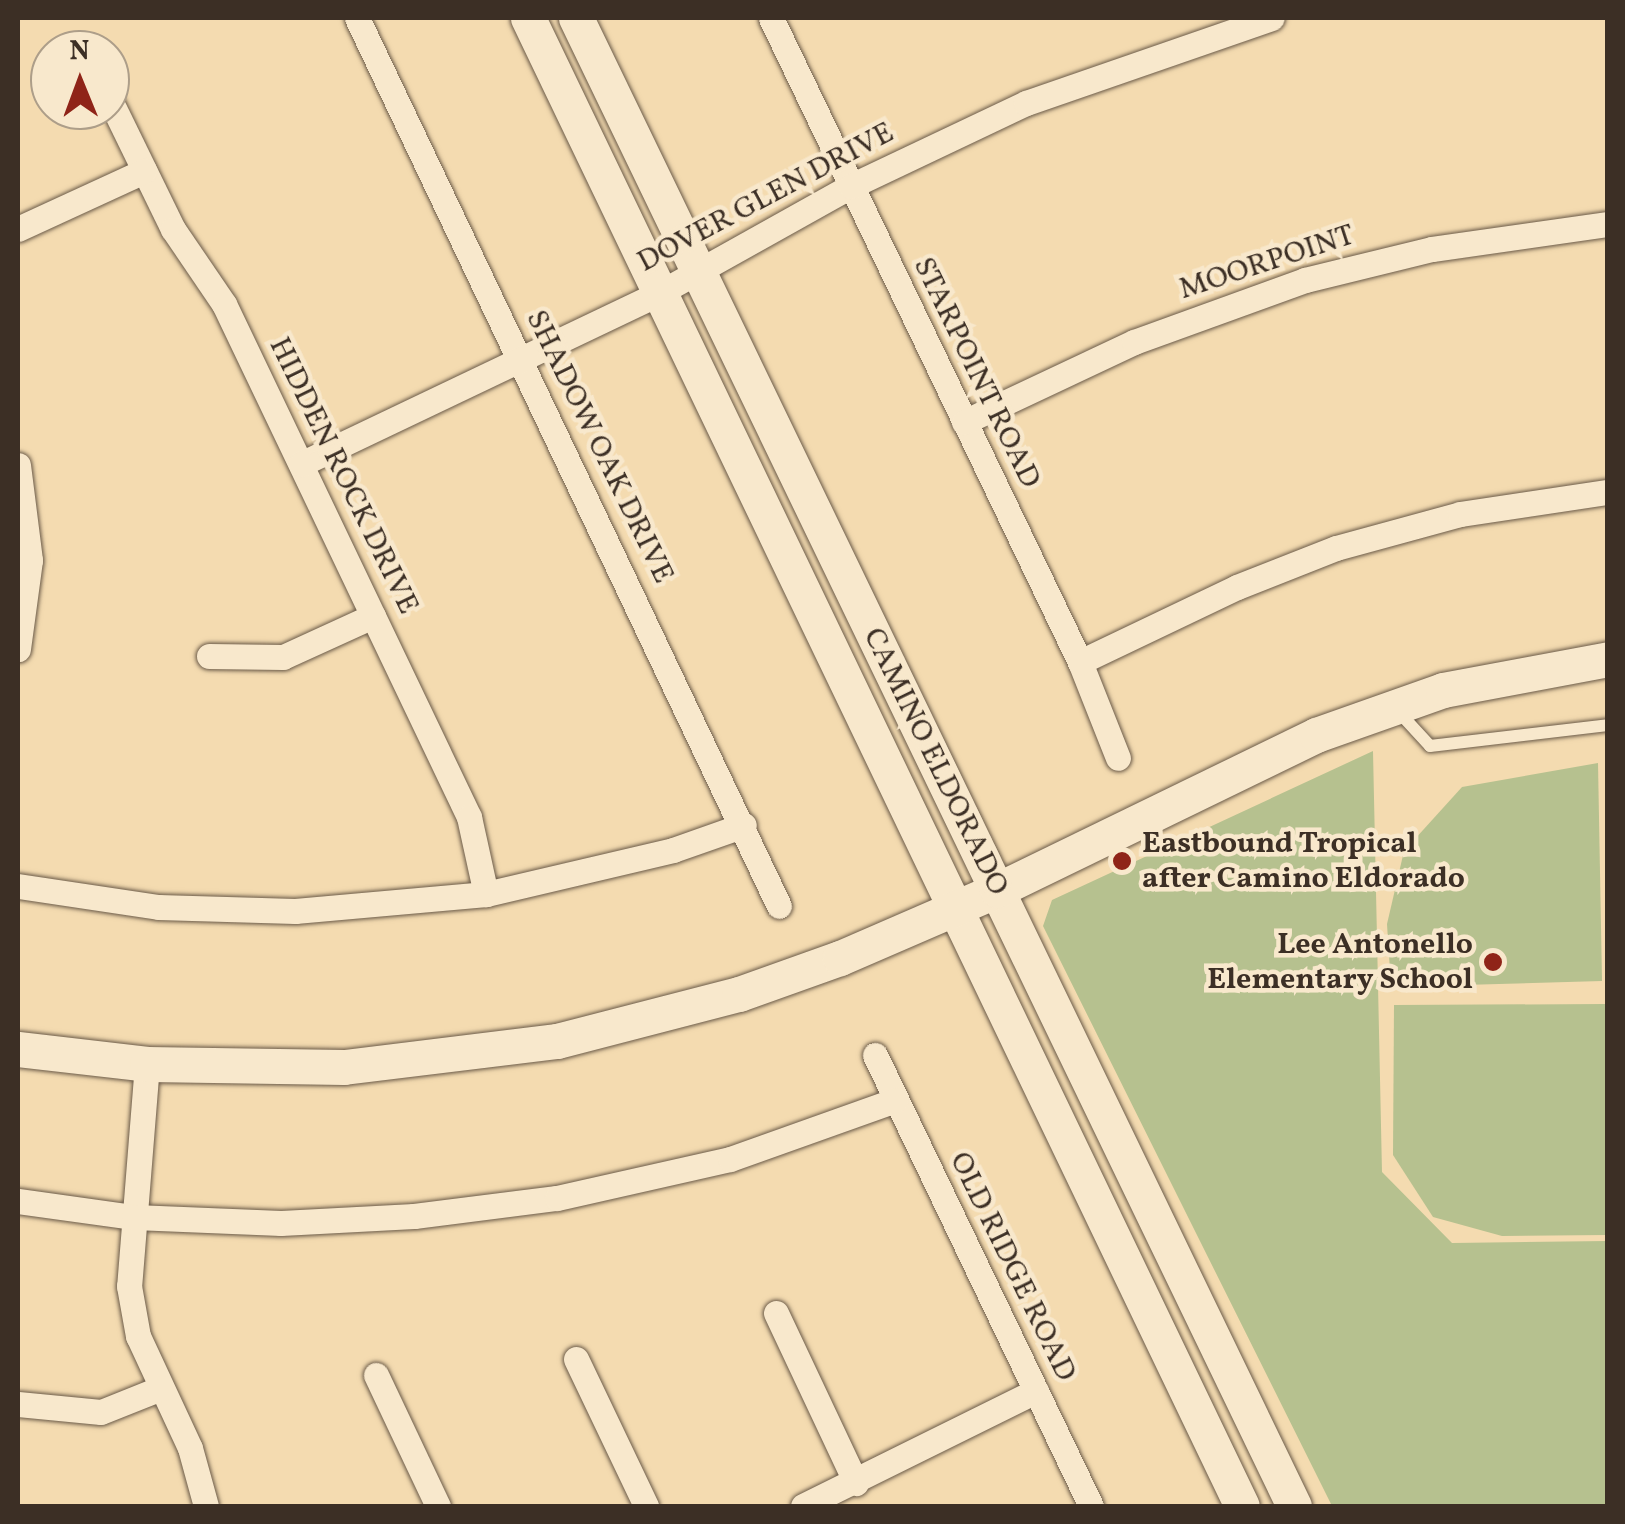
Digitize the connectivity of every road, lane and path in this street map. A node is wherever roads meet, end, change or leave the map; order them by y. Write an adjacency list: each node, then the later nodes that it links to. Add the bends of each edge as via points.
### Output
1 (357, 18): 13 (street, SHADOW OAK DRIVE)
2 (528, 18): 12 (main road, CAMINO ELDORADO)
3 (576, 18): 11 (main road, CAMINO ELDORADO)
4 (771, 18): 8 (street, STARPOINT ROAD)
5 (1272, 18): 8 (street, DOVER GLEN DRIVE, via 1111,68)
6 (124, 130): 7 (street, HIDDEN ROCK DRIVE)
7 (144, 171): 10 (street); 15 (street, HIDDEN ROCK DRIVE, via 224,304)
8 (851, 186): 11 (street, DOVER GLEN DRIVE); 14 (street, STARPOINT ROAD)
9 (1608, 224): 14 (street, MOORPOINT, via 1432,249 1305,280 1134,342)
10 (18, 229)
11 (700, 271): 12 (street, DOVER GLEN DRIVE); 29 (main road, CAMINO ELDORADO)
12 (660, 292): 13 (street, DOVER GLEN DRIVE); 32 (main road, CAMINO ELDORADO)
13 (520, 359): 15 (street, DOVER GLEN DRIVE); 27 (street, SHADOW OAK DRIVE)
14 (964, 422): 23 (street, STARPOINT ROAD)
15 (301, 464): 19 (street, HIDDEN ROCK DRIVE)
16 (18, 465): 18 (street)
17 (1608, 492): 23 (street, via 1460,514 1336,548 1237,586)
18 (23, 508): 20 (street, via 30,560)
19 (373, 616): 21 (street, via 282,657); 30 (street, HIDDEN ROCK DRIVE, via 469,816)
20 (18, 649)
21 (209, 656)
22 (1608, 659): 24 (main road, via 1442,690)
23 (1080, 662): 26 (street, STARPOINT ROAD)
24 (1394, 707): 25 (lane, via 1430,746); 29 (main road, via 1304,740)
25 (1608, 724)
26 (1118, 758)
27 (744, 825): 30 (street, via 673,850); 31 (street, SHADOW OAK DRIVE)
28 (18, 886): 30 (street, via 158,907 295,911)
29 (996, 890): 32 (main road); 52 (main road, CAMINO ELDORADO)
30 (486, 894)
31 (779, 906)
32 (954, 909): 35 (main road, via 739,994 557,1041 344,1067); 51 (main road, CAMINO ELDORADO)
33 (18, 1050): 35 (main road)
34 (875, 1055): 36 (street, OLD RIDGE ROAD)
35 (147, 1064): 38 (street)
36 (896, 1100): 38 (street, via 730,1159 558,1198 414,1216 280,1223); 43 (street, OLD RIDGE ROAD)
37 (18, 1201): 38 (street)
38 (134, 1217): 42 (street, via 129,1286 138,1336)
39 (776, 1314): 45 (street)
40 (576, 1358): 48 (street)
41 (376, 1375): 47 (street)
42 (160, 1388): 44 (street, via 101,1412); 46 (street, via 190,1448)
43 (1036, 1392): 45 (street); 50 (street, OLD RIDGE ROAD)
44 (18, 1404)
45 (856, 1483): 49 (street)
46 (206, 1506)
47 (438, 1506)
48 (646, 1506)
49 (803, 1506)
50 (1091, 1506)
51 (1242, 1506)
52 (1294, 1506)

